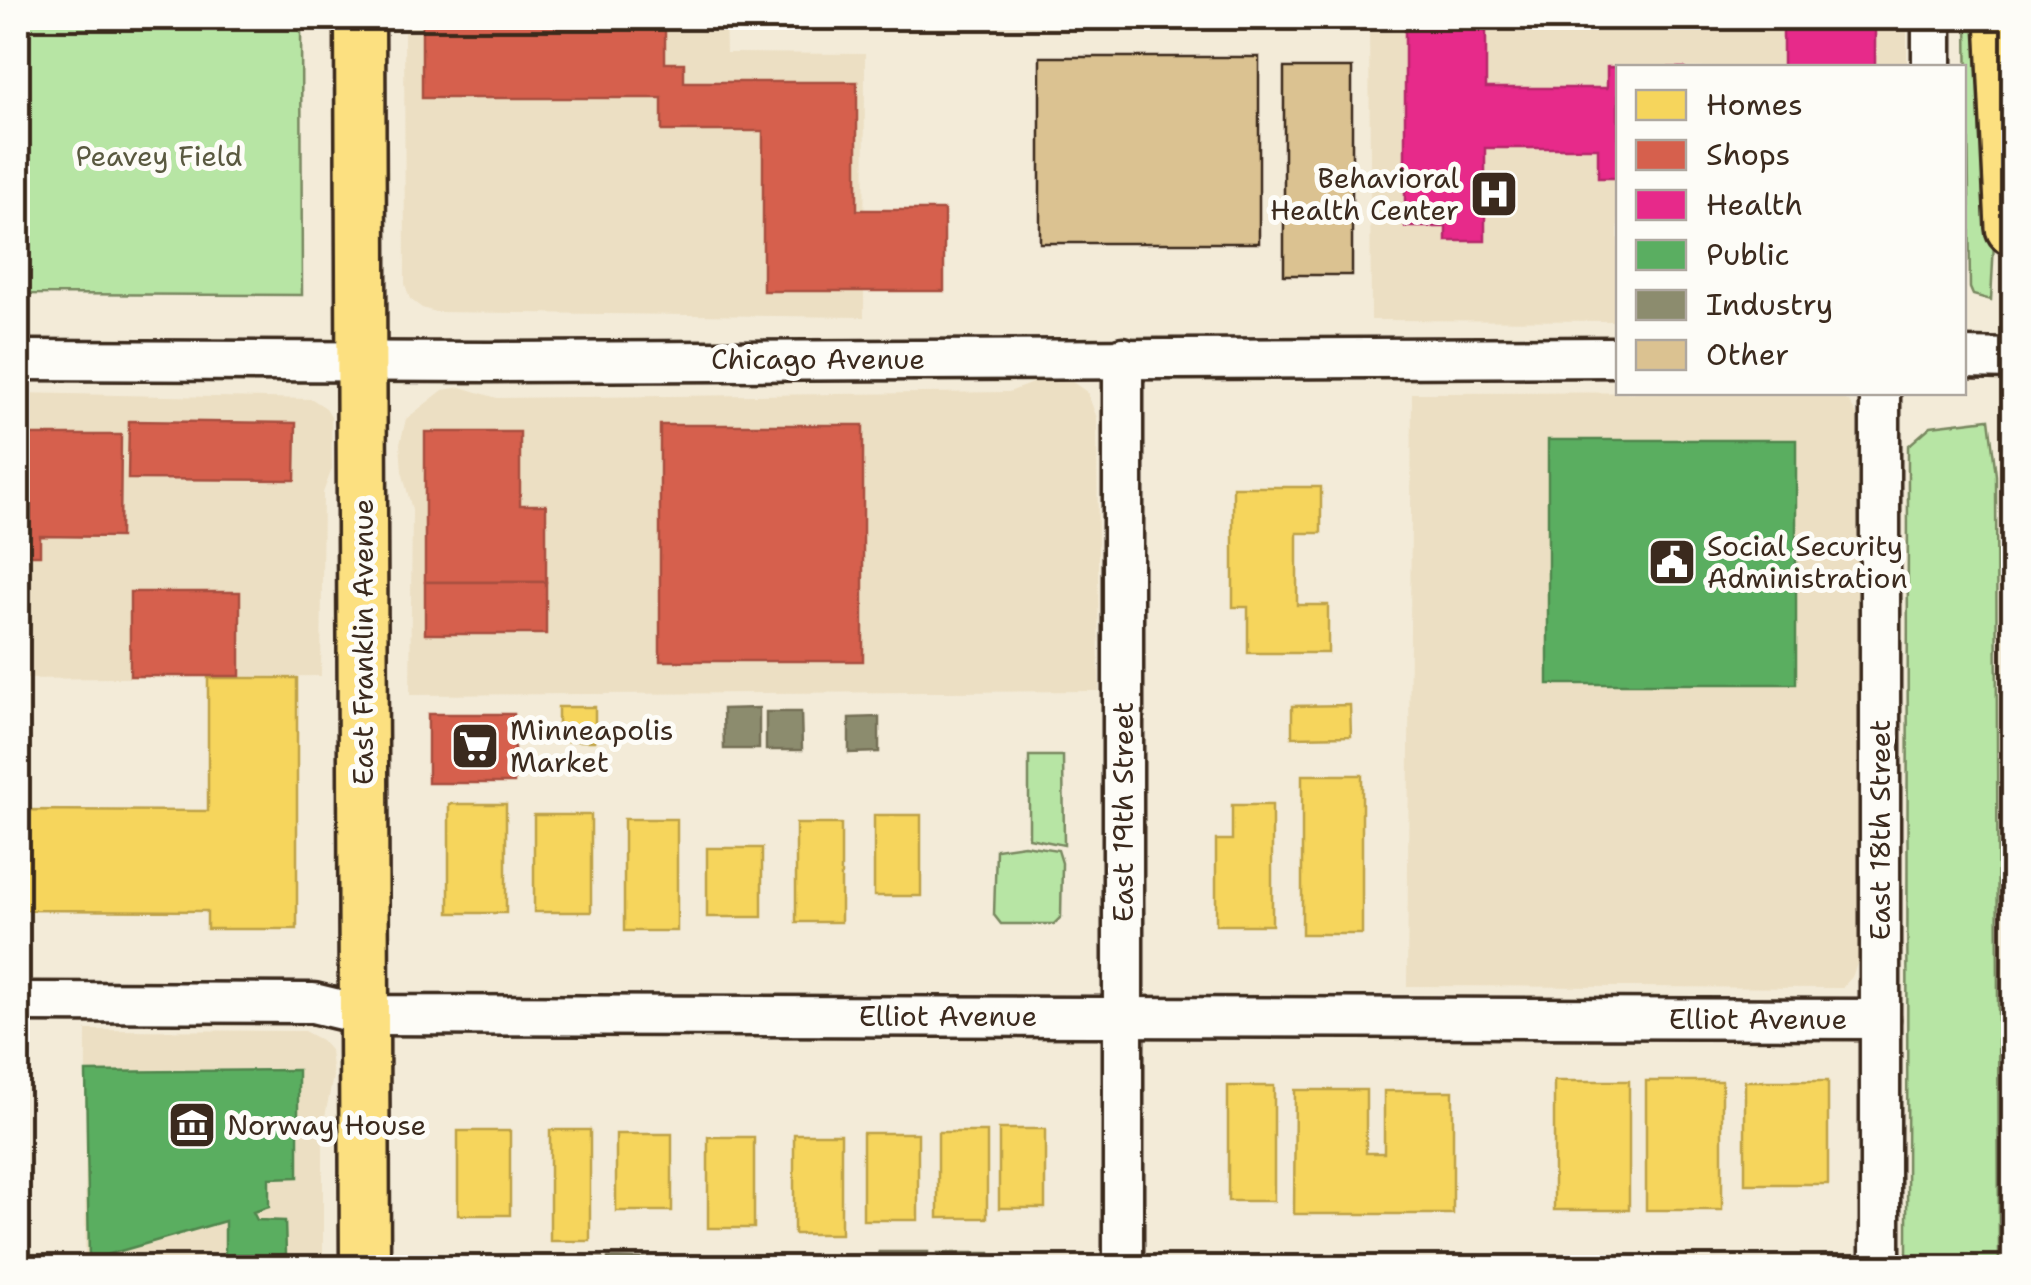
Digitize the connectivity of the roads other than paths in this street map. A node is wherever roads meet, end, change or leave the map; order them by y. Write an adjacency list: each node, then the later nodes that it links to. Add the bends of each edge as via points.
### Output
1 (360, 18): 11 (main road, East Franklin Avenue)
2 (1932, 18): 4 (street)
3 (2004, 18): 5 (highway)
4 (1932, 65)
5 (2014, 227)
6 (1123, 357): 7 (street, Chicago Avenue); 11 (street, Chicago Avenue); 15 (street, East 19th Street)
7 (1616, 357)
8 (1966, 358): 9 (street)
9 (2014, 358)
10 (18, 360): 11 (street, Chicago Avenue)
11 (362, 361): 14 (main road, East Franklin Avenue)
12 (1880, 395): 16 (street, East 18th Street)
13 (18, 1002): 14 (street, Elliot Avenue, via 313,1003)
14 (364, 1015): 15 (street, Elliot Avenue); 17 (main road, East Franklin Avenue)
15 (1123, 1017): 16 (street, Elliot Avenue); 18 (street, East 19th Street)
16 (1880, 1019): 19 (street, East 18th Street)
17 (365, 1268)
18 (1123, 1268)
19 (1880, 1268)

